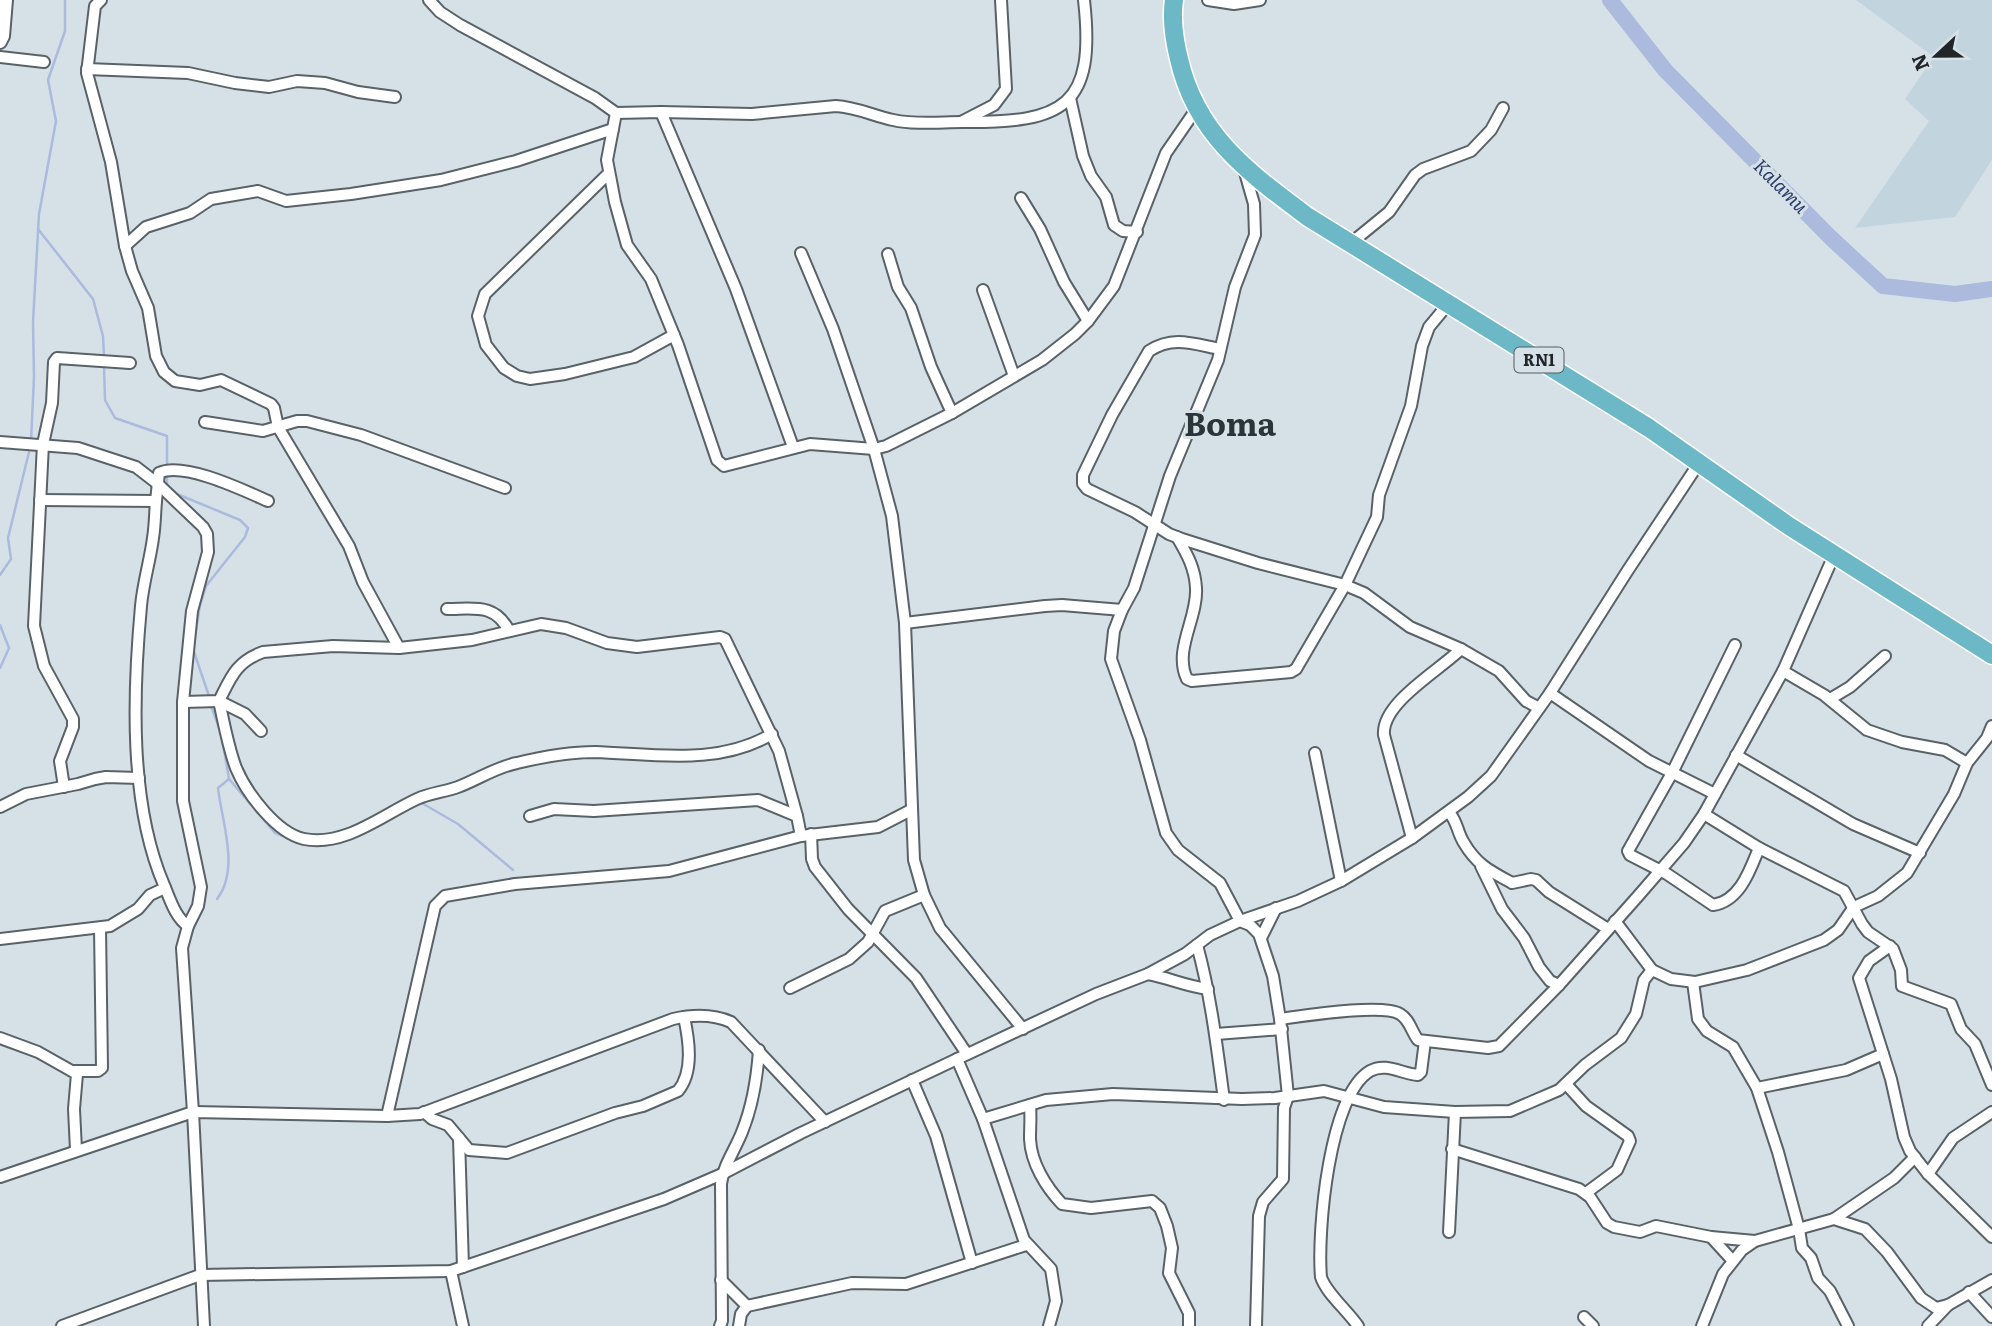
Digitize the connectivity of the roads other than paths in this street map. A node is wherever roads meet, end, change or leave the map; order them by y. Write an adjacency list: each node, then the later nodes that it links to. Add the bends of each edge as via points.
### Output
1 (6, 0): 9 (street)
2 (101, 0): 12 (street, via 95,6)
3 (429, 0): 18 (street, via 460,25)
4 (1001, 0): 19 (street, via 1006,89 995,105)
5 (1084, 0): 14 (street, via 1084,68)
6 (1174, 0): 15 (highway, RN1, via 1178,56)
7 (1208, 0): 8 (street, via 1222,4)
8 (1259, 0)
9 (0, 42)
10 (0, 57): 11 (street)
11 (44, 62)
12 (87, 69): 13 (street, via 188,73 269,87 297,81 325,83); 28 (street, via 111,162)
13 (395, 97)
14 (1070, 98): 19 (street, via 1031,119); 26 (street, via 1083,156 1106,197 1114,225)
15 (1196, 108): 21 (highway, RN1); 26 (street, via 1166,153)
16 (1503, 108): 27 (street, via 1491,130 1471,151 1415,175 1389,212)
17 (661, 111): 18 (street); 19 (street, via 752,114 849,106 894,121); 43 (street, via 736,289)
18 (616, 113): 20 (street)
19 (961, 122)
20 (613, 129): 22 (street); 28 (street, via 441,180 285,201 258,191 220,197 183,216 146,227)
21 (1243, 167): 23 (highway, RN1); 25 (street)
22 (608, 174): 34 (street, via 627,245 651,279); 34 (street, via 485,294 478,316 486,345 504,368 517,376 538,379 634,356)
23 (1270, 189): 25 (street); 27 (highway, RN1)
24 (1021, 198): 33 (street)
25 (1254, 204): 35 (street, via 1255,235 1235,286)
26 (1136, 232): 33 (street, via 1114,286)
27 (1350, 243): 32 (highway, RN1)
28 (125, 246): 40 (street, via 164,372 174,381 200,385 221,380 271,404)
29 (801, 253): 44 (street)
30 (888, 254): 38 (street)
31 (983, 290): 37 (street)
32 (1449, 303): 45 (highway, RN1); 54 (street, via 1429,327 1410,406 1379,495 1377,517)
33 (1088, 321): 37 (street, via 1056,350)
34 (674, 335): 43 (street, via 720,464 730,466)
35 (1220, 349): 51 (street); 51 (street, via 1173,341 1149,351 1083,475 1087,489)
36 (130, 363): 42 (street, via 55,359 52,403)
37 (1014, 376): 38 (street)
38 (952, 413): 44 (street)
39 (205, 422): 40 (street, via 263,431)
40 (278, 427): 47 (street, via 307,421 361,435); 60 (street, via 349,546)
41 (0, 442): 42 (street)
42 (40, 443): 46 (street, via 136,467); 48 (street)
43 (793, 447): 44 (street)
44 (874, 449): 57 (street, via 892,516)
45 (1699, 463): 53 (highway, RN1); 65 (street)
46 (158, 484): 49 (street, via 159,473 167,470 230,485); 50 (street); 68 (street, via 203,527 208,542 192,611)
47 (505, 488)
48 (40, 500): 50 (street); 78 (street, via 34,626 44,666 73,719 60,761)
49 (268, 500)
50 (156, 501): 77 (street, via 137,665)
51 (1156, 524): 52 (street); 56 (street)
52 (1177, 537): 54 (street); 54 (street, via 1190,559 1196,587 1183,659 1189,681 1296,670)
53 (1834, 555): 62 (highway, RN1); 64 (street)
54 (1345, 585): 61 (street, via 1364,593 1410,627)
55 (447, 609): 58 (street, via 487,610 498,615)
56 (1122, 610): 57 (street, via 1062,605); 97 (street, via 1111,659 1166,833 1178,850 1220,883)
57 (905, 622): 81 (street)
58 (509, 631): 60 (street); 72 (street, via 545,624 637,647 720,637 729,645)
59 (1735, 645): 76 (street)
60 (399, 649): 67 (street, via 333,646 262,652 234,670)
61 (1461, 649): 69 (street, via 1499,671 1526,701); 87 (street, via 1410,692 1385,721 1384,735)
62 (1992, 655)
63 (1885, 656): 66 (street)
64 (1783, 671): 66 (street); 74 (street)
65 (1550, 693): 69 (street); 76 (street)
66 (1830, 699): 75 (street, via 1867,730 1945,750)
67 (214, 701): 68 (street); 71 (street, via 245,714); 72 (street, via 237,769 259,806 281,827 303,839 336,839 419,798 513,763 595,752 708,754 741,749)
68 (183, 702): 99 (street, via 183,801 201,887)
69 (1539, 708): 82 (street, via 1491,776)
70 (1992, 726): 75 (street)
71 (261, 731)
72 (772, 734): 85 (street)
73 (1315, 753): 92 (street)
74 (1736, 755): 79 (street); 89 (street, via 1853,824)
75 (1967, 763): 89 (street)
76 (1672, 773): 79 (street); 91 (street, via 1628,850)
77 (139, 778): 78 (street, via 106,777); 93 (street, via 150,846)
78 (64, 787): 80 (street, via 26,794)
79 (1715, 794): 83 (street)
80 (0, 807)
81 (911, 810): 86 (street, via 866,830); 94 (street, via 914,860)
82 (1449, 812): 87 (street); 90 (street)
83 (1704, 814): 88 (street); 91 (street)
84 (530, 816): 85 (street, via 555,809 594,811 758,800)
85 (797, 816): 86 (street)
86 (806, 835): 101 (street, via 815,867); 134 (street, via 669,871 515,884 445,896 435,906)
87 (1412, 838): 92 (street)
88 (1759, 848): 91 (street, via 1743,884 1718,905); 95 (street, via 1838,886)
89 (1920, 853): 95 (street, via 1902,880)
90 (1481, 866): 98 (street, via 1512,883 1536,880 1549,892); 109 (street, via 1539,967)
91 (1659, 870): 98 (street)
92 (1341, 881): 96 (street)
93 (165, 888): 99 (street); 100 (street, via 123,919)
94 (924, 895): 101 (street, via 885,911); 114 (street, via 940,928)
95 (1854, 907): 105 (street, via 1868,932); 108 (street, via 1838,930 1813,945 1747,970)
96 (1276, 908): 97 (street); 102 (street)
97 (1240, 921): 102 (street); 104 (street)
98 (1612, 925): 106 (street); 109 (street)
99 (188, 926): 130 (street, via 182,948)
100 (100, 928): 103 (street); 121 (street, via 103,1068)
101 (873, 934): 110 (street, via 849,959); 120 (street, via 916,978)
102 (1261, 938): 113 (street)
103 (0, 939)
104 (1197, 945): 107 (street); 111 (street)
105 (1890, 946): 119 (street, via 1869,961 1859,978); 124 (street, via 1900,964 1902,986 1951,1004)
106 (1652, 970): 108 (street); 123 (street, via 1644,980 1628,1030)
107 (1148, 974): 111 (street); 114 (street)
108 (1693, 982): 125 (street, via 1698,1019 1707,1031 1733,1046)
109 (1559, 985): 117 (street, via 1499,1046)
110 (790, 988)
111 (1208, 989): 115 (street)
112 (684, 1017): 118 (street, via 727,1020); 131 (street); 137 (street, via 687,1065 678,1091 507,1153 472,1151)
113 (1281, 1024): 115 (street); 117 (street, via 1356,1011 1393,1011 1407,1020 1416,1039); 126 (street)
114 (1023, 1029): 120 (street)
115 (1216, 1034): 128 (street)
116 (0, 1038): 121 (street)
117 (1424, 1041): 127 (street, via 1419,1074 1392,1068 1373,1070)
118 (759, 1050): 136 (street); 141 (street, via 755,1092)
119 (1884, 1054): 125 (street, via 1846,1070); 140 (street, via 1904,1137)
120 (962, 1057): 122 (street); 135 (street)
121 (75, 1072): 139 (street)
122 (912, 1080): 136 (street); 153 (street, via 936,1136)
123 (1566, 1084): 132 (street, via 1510,1111); 144 (street, via 1630,1141 1617,1170)
124 (1992, 1085)
125 (1757, 1088): 146 (street)
126 (1288, 1096): 127 (street, via 1324,1091); 128 (street); 171 (street, via 1283,1179 1263,1202 1259,1216)
127 (1347, 1097): 132 (street, via 1384,1107); 172 (street, via 1324,1196 1320,1271 1324,1286)
128 (1224, 1100): 129 (street, via 1113,1094)
129 (1030, 1105): 135 (street); 170 (street, via 1033,1158 1062,1204 1091,1208 1152,1201 1160,1208 1172,1244 1169,1273 1189,1313)
130 (193, 1112): 134 (street); 139 (street); 156 (street)
131 (424, 1112): 134 (street); 137 (street, via 448,1125)
132 (1455, 1112): 138 (street)
133 (1992, 1112): 142 (street, via 1954,1138)
134 (387, 1115)
135 (983, 1119): 151 (street)
136 (825, 1122): 141 (street)
137 (458, 1138): 154 (street)
138 (1452, 1149): 144 (street); 147 (street)
139 (76, 1150): 143 (street)
140 (1915, 1157): 142 (street); 145 (street, via 1894,1178)
141 (722, 1174): 154 (street); 157 (street)
142 (1928, 1174): 149 (street)
143 (0, 1177)
144 (1586, 1193): 148 (street, via 1614,1227 1640,1232 1656,1226)
145 (1834, 1219): 146 (street); 160 (street, via 1865,1229 1927,1304 1936,1308)
146 (1799, 1229): 150 (street); 175 (street, via 1802,1248)
147 (1449, 1232)
148 (1711, 1237): 150 (street); 152 (street)
149 (1992, 1237)
150 (1755, 1241): 152 (street)
151 (1027, 1245): 153 (street); 169 (street, via 1047,1264 1053,1277 1056,1301)
152 (1732, 1260): 174 (street)
153 (972, 1263): 161 (street, via 906,1284 852,1283)
154 (463, 1267): 155 (street)
155 (452, 1271): 156 (street); 166 (street)
156 (200, 1275): 164 (street); 165 (street)
157 (721, 1280): 161 (street); 167 (street)
158 (1992, 1280): 159 (street)
159 (1969, 1292): 160 (street); 163 (street)
160 (1948, 1305): 176 (street)
161 (747, 1306): 168 (street)
162 (1584, 1317): 173 (street)
163 (1992, 1317)
164 (62, 1326)
165 (204, 1326)
166 (463, 1326)
167 (720, 1326)
168 (739, 1326)
169 (1049, 1326)
170 (1189, 1326)
171 (1256, 1326)
172 (1358, 1326)
173 (1593, 1326)
174 (1702, 1326)
175 (1848, 1326)
176 (1928, 1326)

